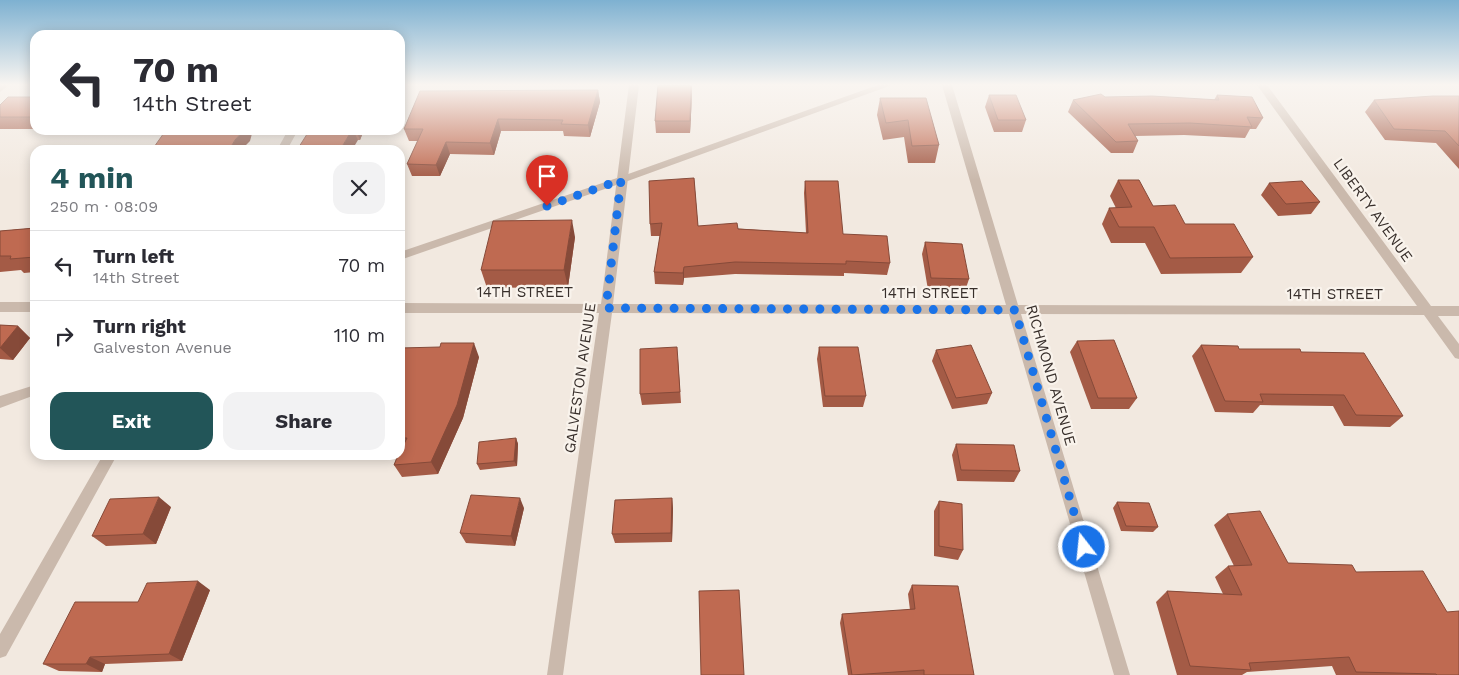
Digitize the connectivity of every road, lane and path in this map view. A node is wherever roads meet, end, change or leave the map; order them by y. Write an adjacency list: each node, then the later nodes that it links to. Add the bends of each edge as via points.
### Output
1 (630, 116): 5 (street, GALVESTON AVENUE)
2 (799, 116): 5 (street)
3 (957, 116): 11 (street, RICHMOND AVENUE)
4 (1285, 116): 12 (street, LIBERTY AVENUE)
5 (621, 180): 6 (street); 10 (street, GALVESTON AVENUE)
6 (405, 254)
7 (0, 307): 8 (street)
8 (30, 307)
9 (405, 308): 10 (street, 14TH STREET)
10 (606, 308): 11 (street, 14TH STREET); 19 (street, GALVESTON AVENUE)
11 (1015, 310): 12 (street, 14TH STREET); 20 (street, RICHMOND AVENUE)
12 (1428, 311): 13 (street, 14TH STREET); 14 (street, LIBERTY AVENUE)
13 (1459, 311)
14 (1459, 354)
15 (30, 392): 16 (street)
16 (0, 402)
17 (107, 460): 18 (street)
18 (0, 650)
19 (555, 675)
20 (1122, 675)

